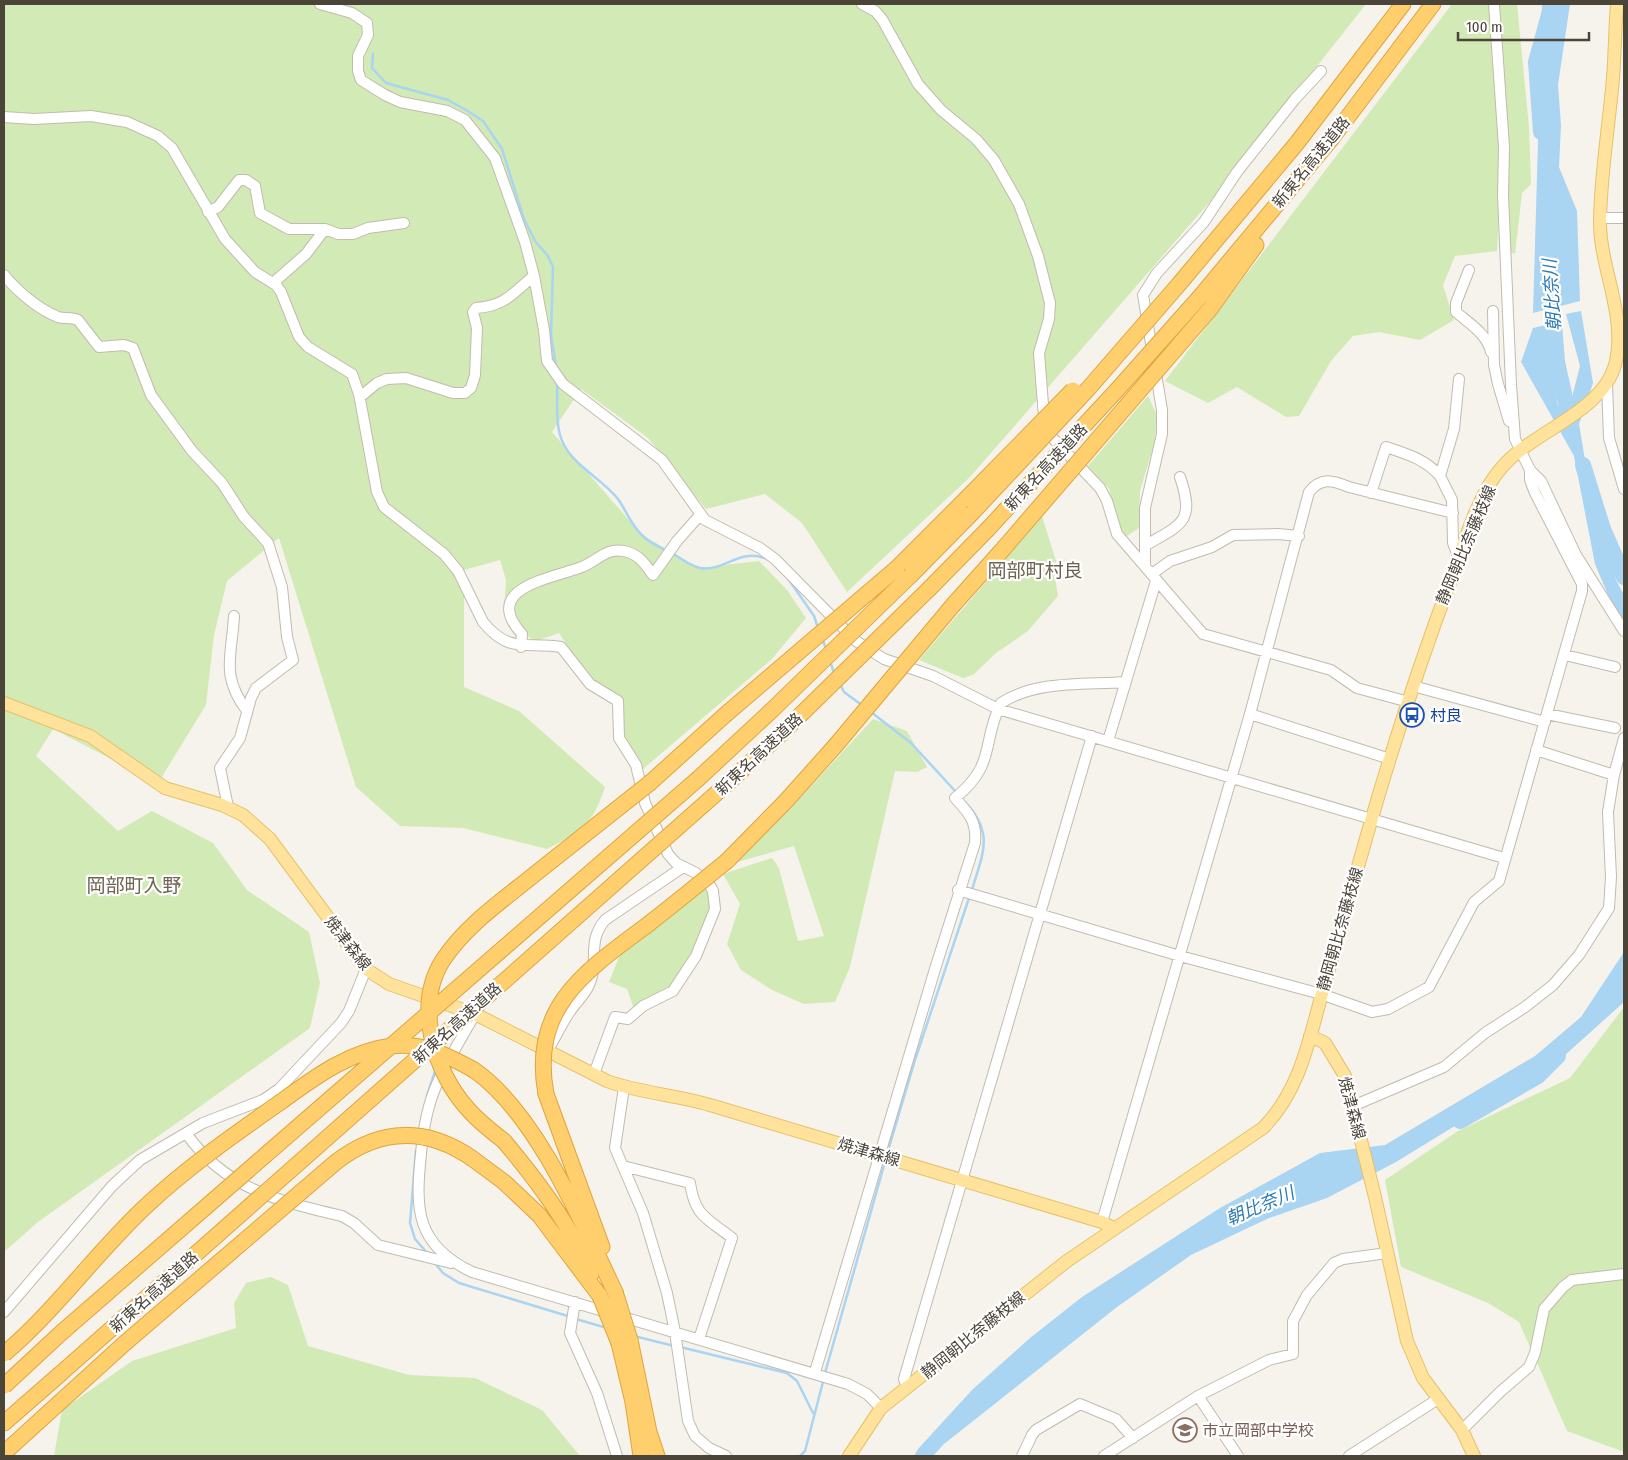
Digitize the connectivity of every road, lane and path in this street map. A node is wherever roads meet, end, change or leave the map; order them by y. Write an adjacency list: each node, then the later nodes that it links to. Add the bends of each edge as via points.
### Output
1 (320, 4): 17 (street, via 352,14 367,23 368,35 358,56 361,80 400,102 447,111 465,120 483,142 495,158 504,179)
2 (862, 4): 36 (street, via 882,19 918,84 940,110 976,139 994,160 1019,204 1038,256 1050,303 1049,319 1039,352 1045,430 1100,488 1117,534)
3 (1403, 4): 30 (highway, 新東名高速道路, bridge, via 1296,143 1180,284 1088,388)
4 (1494, 4): 24 (street, via 1504,147 1510,385)
5 (1617, 4): 11 (main road, 静岡朝比奈藤枝線)
6 (1430, 8): 9 (highway, 新東名高速道路)
7 (1320, 71): 34 (street, via 1237,172 1204,222 1156,273 1143,295 1162,410 1161,446 1145,508)
8 (4, 116): 10 (street, via 34,119 91,116 145,128 172,148)
9 (1332, 138): 82 (highway, bridge, via 1210,309 786,801 727,861 600,960 571,988 548,1026 541,1072); 96 (highway, 新東名高速道路, bridge, via 1199,298 1117,390 987,530 784,731)
10 (208, 212): 14 (street, via 218,207 239,180 246,180 255,186 260,213 270,220 289,230); 18 (street, via 240,256 255,272)
11 (1600, 218): 12 (street); 22 (main road, 静岡朝比奈藤枝線, via 1601,249 1617,320 1618,347)
12 (1624, 218)
13 (404, 223): 14 (street, via 368,228 353,234 338,234)
14 (325, 229): 18 (street, via 306,254)
15 (1469, 270): 20 (street, via 1456,303 1456,312 1484,335)
16 (4, 275): 48 (street, via 48,311 59,317 78,320 99,347 124,345 133,348 151,395 192,450 222,483 244,517 268,543 282,587 292,660 256,688)
17 (534, 276): 23 (street, via 506,300 493,307 476,308 473,312 478,328 475,375 471,388 465,393 453,393 406,378 387,378); 32 (street, via 547,361 577,396 662,460)
18 (273, 283): 23 (street, via 281,292 299,337 308,347 352,374)
19 (1493, 311): 20 (street)
20 (1494, 365): 24 (street, via 1498,384)
21 (1459, 379): 26 (street, via 1454,429)
22 (1607, 384): 24 (main road, 静岡朝比奈藤枝線, via 1596,396); 28 (street, via 1609,438)
23 (360, 397): 39 (street, via 377,492 384,507 444,554 458,571 488,629)
24 (1522, 443): 25 (street); 35 (main road, 静岡朝比奈藤枝線, via 1500,468 1482,500)
25 (1530, 470): 38 (street, via 1541,480 1576,555); 41 (street, via 1535,493 1582,584)
26 (1440, 476): 29 (street, via 1418,457 1386,447); 31 (street, via 1452,500)
27 (1180, 477): 34 (street, via 1188,500 1182,522)
28 (1624, 489)
29 (1371, 493): 31 (street); 33 (street, via 1333,480 1315,484 1309,492)
30 (969, 506): 83 (highway, bridge, via 651,782 467,931 435,977 430,1009 432,1035 449,1084 468,1110 504,1141 544,1192 573,1234); 91 (highway, 新東名高速道路, bridge, via 911,575 699,778)
31 (1452, 513): 35 (street, via 1453,543)
32 (700, 514): 39 (street, via 653,575 635,555 611,550 581,568 520,589 508,608 509,617 522,634); 47 (street, via 705,520 775,559 856,641 884,659 933,676)
33 (1298, 536): 36 (street, via 1233,535 1212,547 1170,560); 40 (street)
34 (1146, 545): 36 (street)
35 (1458, 559): 44 (main road, 静岡朝比奈藤枝線)
36 (1151, 574): 40 (street, via 1203,634); 43 (street)
37 (234, 616): 48 (street, via 229,671 232,687)
38 (1624, 631)
39 (521, 647): 62 (street, via 561,648 590,684 618,701 619,738 636,765 645,803 668,854)
40 (1267, 650): 45 (street, via 1331,670 1357,688); 49 (street)
41 (1565, 655): 42 (street); 50 (street)
42 (1615, 667)
43 (1125, 682): 47 (street, via 1036,689 1015,694 1001,703); 54 (street)
44 (1413, 686): 45 (main road, 静岡朝比奈藤枝線); 50 (street)
45 (1408, 702): 56 (main road, 静岡朝比奈藤枝線)
46 (4, 703): 59 (main road, 焼津森線, via 90,736 165,788)
47 (998, 709): 52 (street); 63 (street, via 983,766 968,788 955,798 971,814 976,833)
48 (248, 711): 59 (street, via 240,738 220,768)
49 (1250, 714): 56 (street); 58 (street)
50 (1546, 718): 51 (street); 55 (street)
51 (1615, 728)
52 (1092, 736): 54 (street); 64 (street)
53 (1624, 738): 57 (street)
54 (1108, 741): 58 (street)
55 (1536, 750): 57 (street); 61 (street)
56 (1390, 759): 60 (main road, 静岡朝比奈藤枝線)
57 (1614, 775): 73 (street, via 1608,812 1609,908 1579,955 1553,985 1485,1033 1444,1067)
58 (1230, 777): 60 (street); 65 (street)
59 (228, 807): 66 (main road, 焼津森線, via 254,822 270,840)
60 (1372, 818): 61 (street); 67 (main road, 静岡朝比奈藤枝線)
61 (1504, 858): 67 (street, via 1499,881 1474,902 1429,987 1383,1011 1372,1012)
62 (683, 867): 70 (street, via 605,920 597,929 589,986 569,1012); 71 (street, via 702,878 713,891 715,909 696,956 673,992 643,1006 628,1019 615,1017)
63 (958, 890): 64 (street); 75 (street)
64 (1041, 914): 65 (street); 77 (street)
65 (1180, 956): 67 (street); 78 (street)
66 (366, 969): 68 (main road, 焼津森線, via 389,984); 74 (street, via 341,1023 279,1089 263,1100)
67 (1321, 994): 69 (main road, 静岡朝比奈藤枝線)
68 (475, 1014): 70 (main road, 焼津森線); 80 (street, via 437,1084 423,1129 418,1174 417,1201 425,1229 439,1249)
69 (1310, 1036): 73 (main road, 焼津森線, via 1325,1043 1338,1061); 78 (main road, via 1294,1086 1276,1115 1263,1128)
70 (548, 1050): 71 (main road, 焼津森線)
71 (594, 1074): 72 (main road, 焼津森線)
72 (624, 1087): 75 (main road, 焼津森線, via 704,1103); 76 (street, via 614,1143)
73 (1354, 1111): 79 (main road, 焼津森線)
74 (186, 1133): 80 (street, via 214,1167 257,1192 342,1216 378,1245); 85 (street, via 140,1160 118,1179)
75 (879, 1156): 77 (main road, 焼津森線); 90 (street)
76 (623, 1166): 86 (street, via 655,1251); 87 (street, via 690,1184 697,1210 732,1238)
77 (962, 1179): 78 (main road, 焼津森線); 92 (street, via 904,1379)
78 (1107, 1225): 92 (main road, 静岡朝比奈藤枝線, via 1067,1261)
79 (1387, 1253): 93 (street, via 1334,1263 1307,1295 1293,1321 1293,1354 1269,1360); 94 (main road, 焼津森線, via 1407,1341 1419,1370)
80 (456, 1264): 84 (street, via 472,1272)
81 (1624, 1274): 97 (street, via 1572,1280 1563,1286 1544,1309 1529,1367)
82 (615, 1292): 88 (highway, bridge); 89 (highway, bridge, via 560,1178 506,1098 474,1070 438,1052 411,1045 393,1045 366,1051 341,1062 263,1114 173,1183 87,1266 33,1329)
83 (600, 1296): 88 (highway, bridge); 99 (highway, bridge, via 539,1214 504,1182 442,1141 418,1135 392,1136 355,1149 336,1162 125,1343)
84 (575, 1302): 86 (street); 100 (street, via 570,1333 597,1393)
85 (4, 1312)
86 (675, 1332): 87 (street); 103 (street, via 690,1429 709,1448)
87 (699, 1340): 90 (street)
88 (624, 1342): 101 (highway); 102 (highway)
89 (4, 1354)
90 (815, 1372): 95 (street, via 858,1389)
91 (4, 1386)
92 (907, 1388): 95 (main road, 静岡朝比奈藤枝線)
93 (1198, 1396): 98 (street); 107 (street)
94 (1438, 1399): 97 (main road, 焼津森線); 108 (street)
95 (881, 1408): 104 (main road, 静岡朝比奈藤枝線)
96 (4, 1423)
97 (1462, 1430): 109 (main road, 焼津森線)
98 (1132, 1438): 105 (street, via 1116,1419 1080,1404 1036,1430); 106 (street)
99 (4, 1453)
100 (617, 1456)
101 (641, 1456)
102 (657, 1456)
103 (726, 1456)
104 (849, 1456)
105 (1022, 1456)
106 (1104, 1456)
107 (1238, 1456)
108 (1349, 1456)
109 (1474, 1456)

